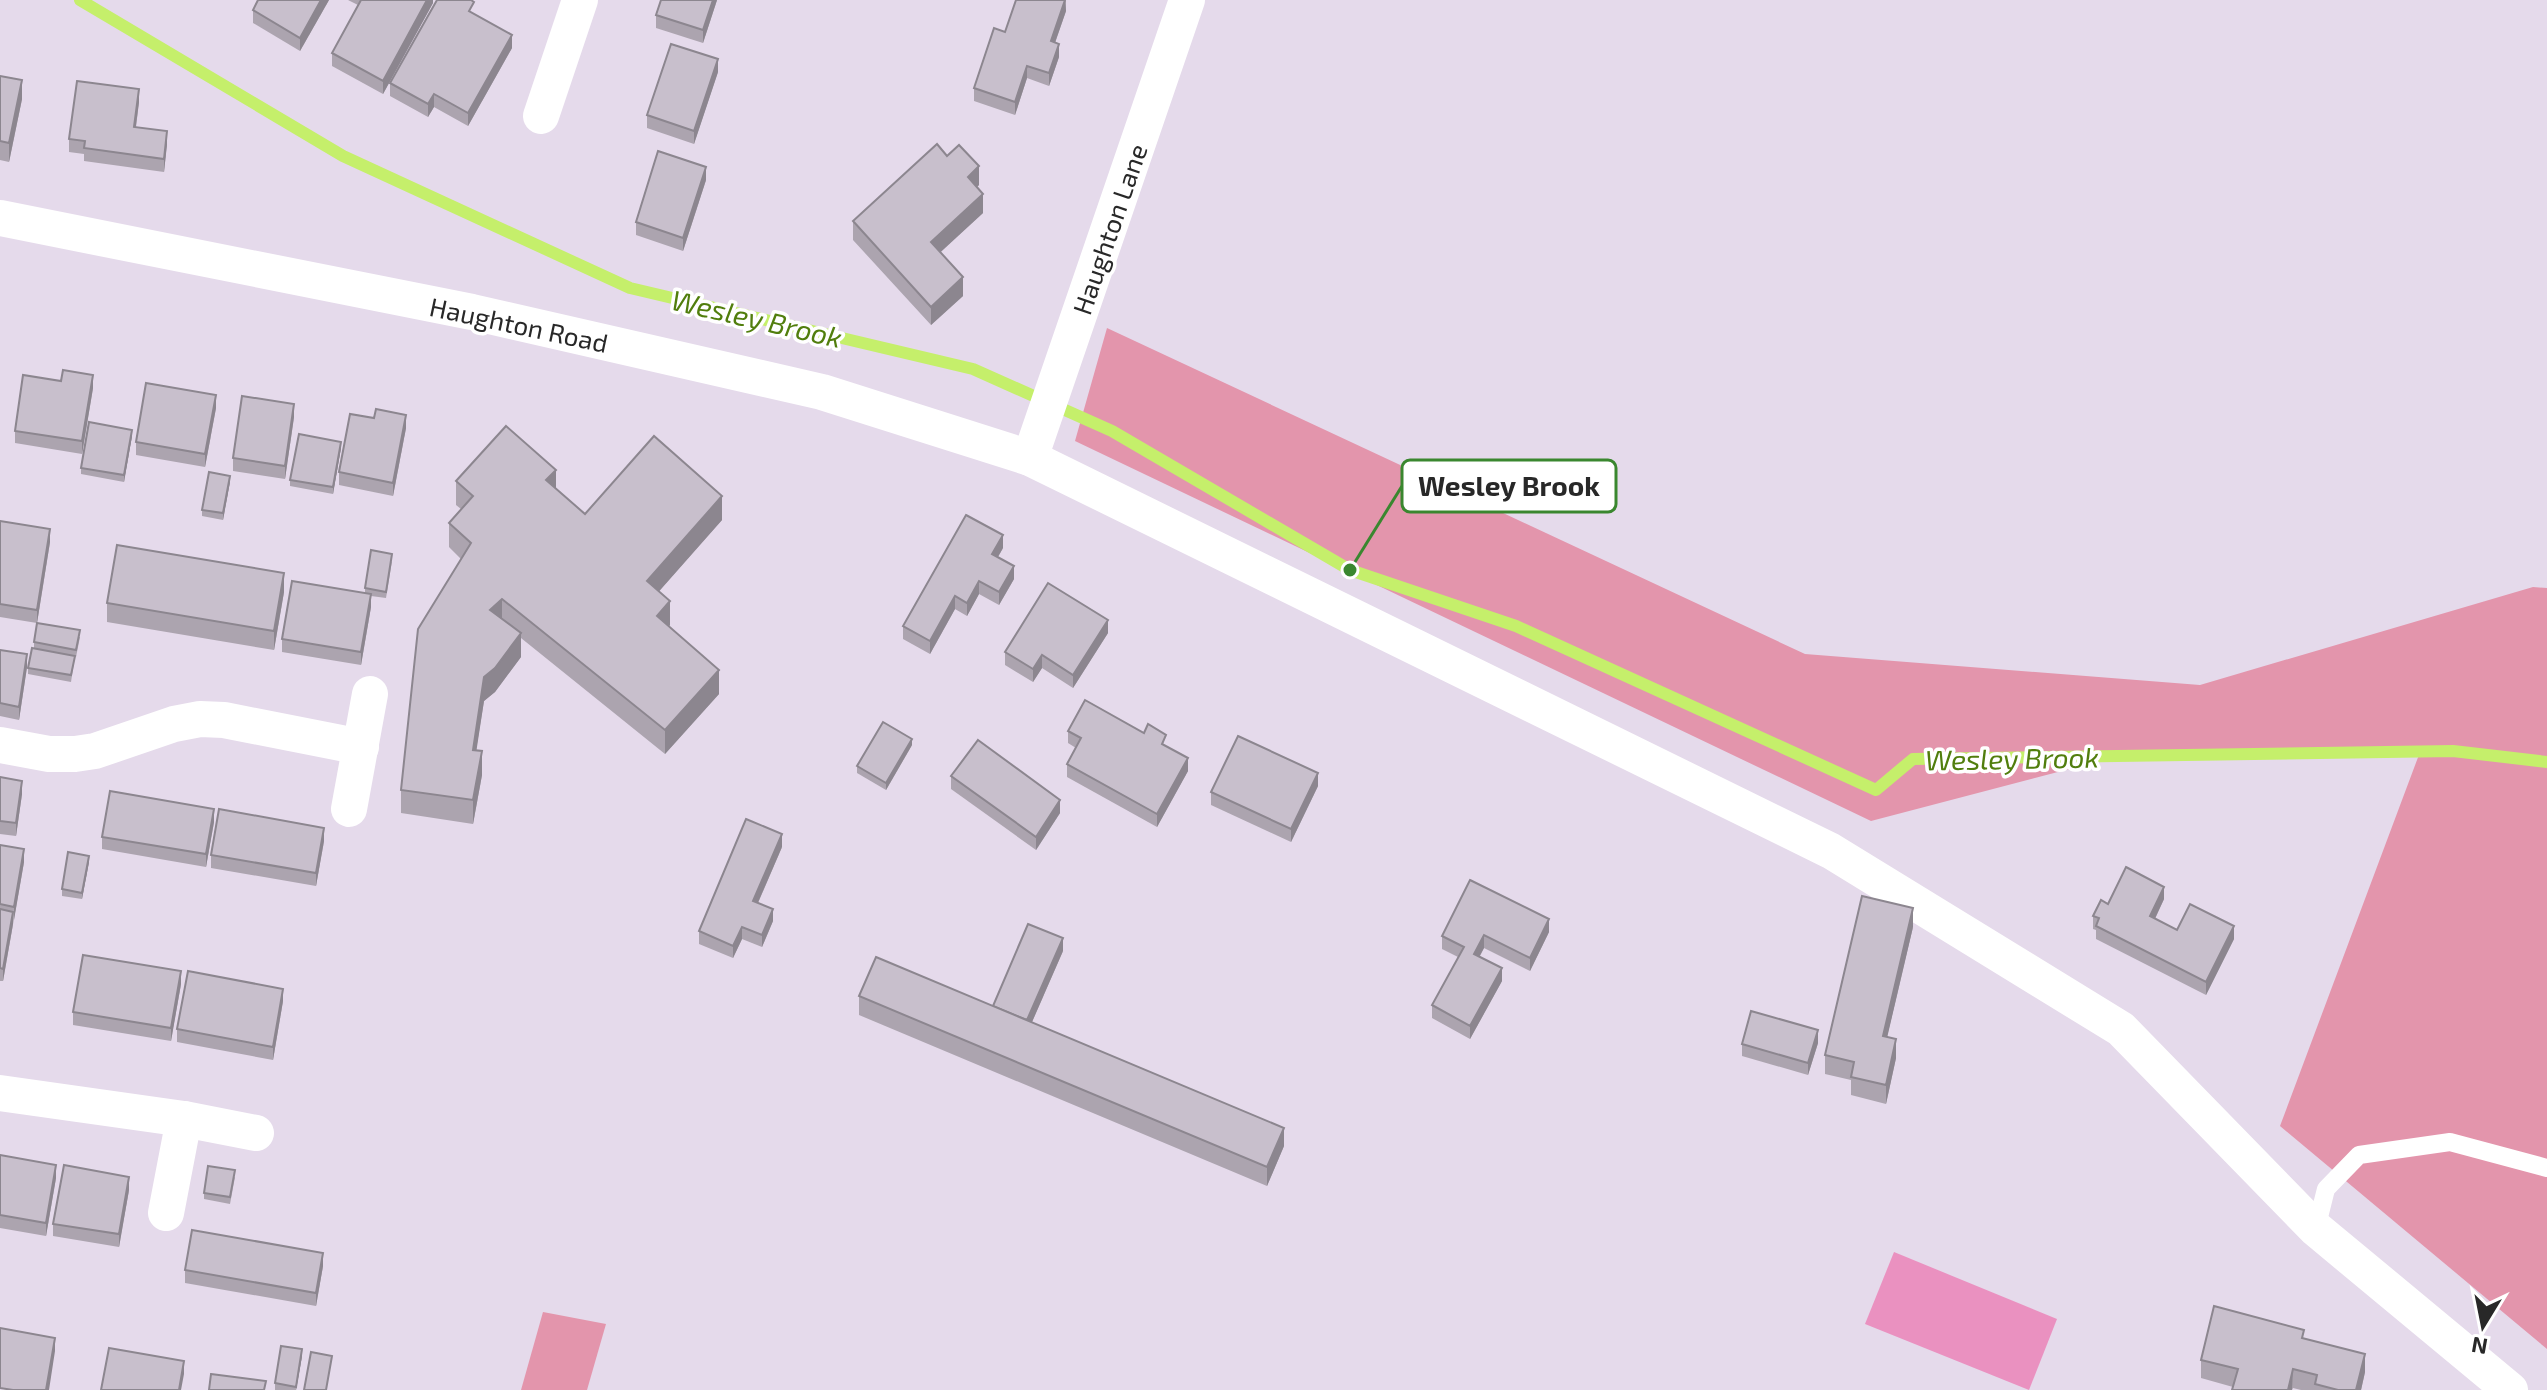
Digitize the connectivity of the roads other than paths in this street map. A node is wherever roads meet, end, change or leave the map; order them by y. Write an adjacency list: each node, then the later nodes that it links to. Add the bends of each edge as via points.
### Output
1 (580, 0): 3 (street)
2 (1187, 0): 5 (street, Haughton Lane)
3 (541, 116)
4 (0, 218): 5 (street, Haughton Road, via 472,312 822,392)
5 (1030, 458): 15 (street, Haughton Road, via 1831,851 2121,1029)
6 (370, 694): 8 (street)
7 (0, 745): 8 (street, via 75,754 200,719)
8 (361, 747): 9 (street)
9 (349, 809)
10 (0, 1093): 11 (street)
11 (184, 1119): 12 (street); 14 (street)
12 (256, 1133)
13 (2547, 1168): 15 (lane, via 2450,1142 2359,1155 2326,1189)
14 (166, 1213)
15 (2316, 1229): 16 (street, Haughton Road)
16 (2510, 1390)

